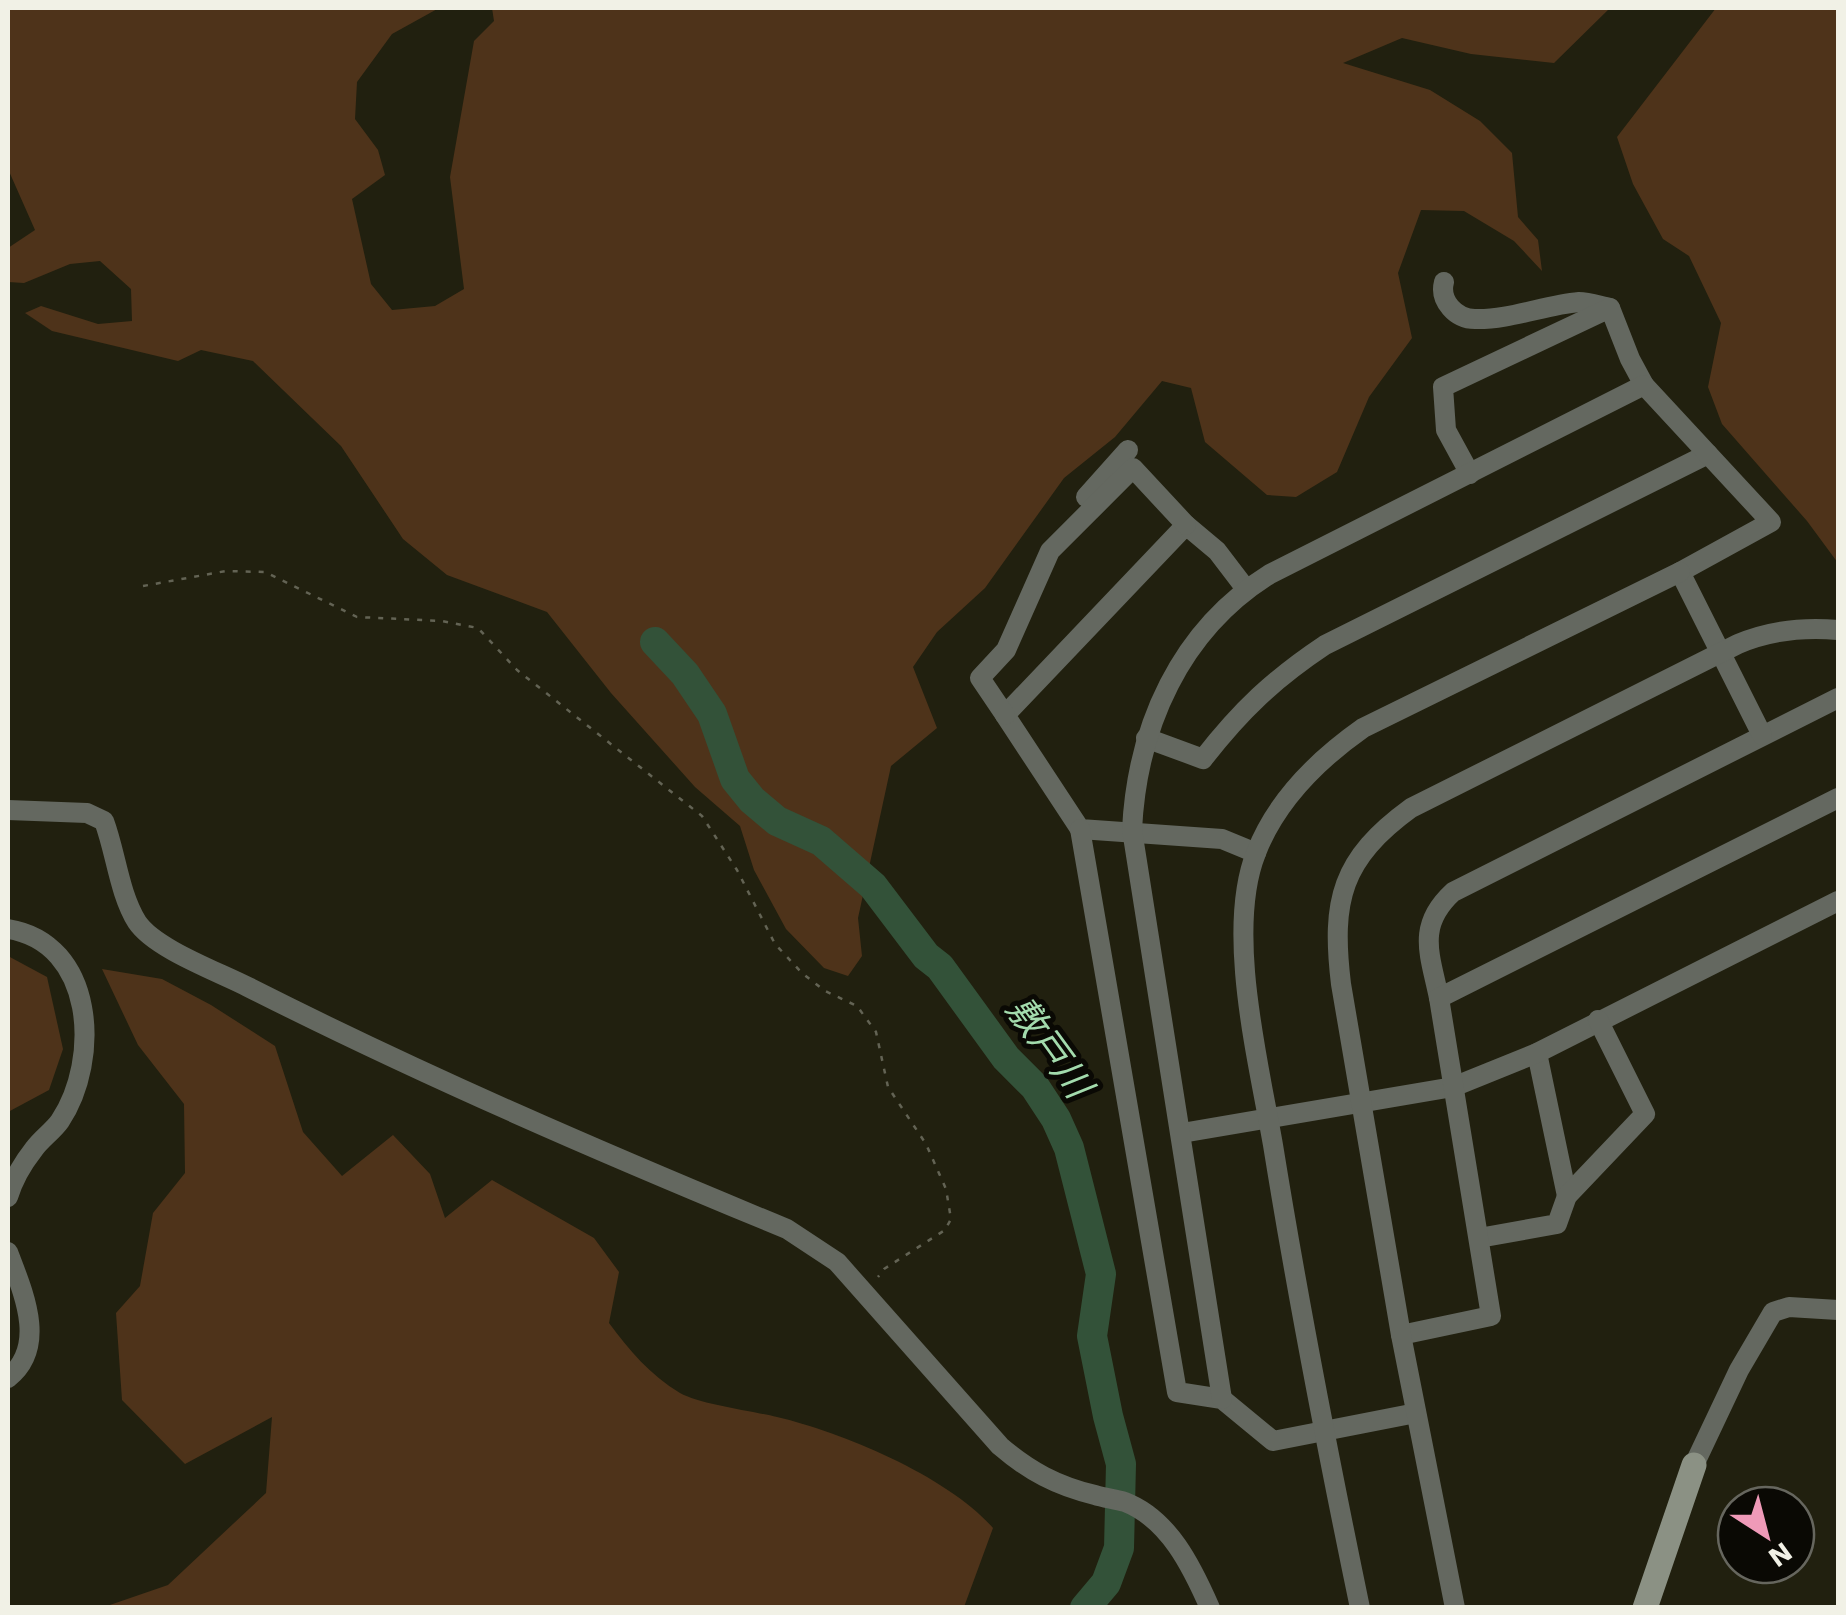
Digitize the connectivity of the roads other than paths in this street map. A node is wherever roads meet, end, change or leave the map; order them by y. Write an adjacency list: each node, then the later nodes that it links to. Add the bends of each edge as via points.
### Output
1 (1444, 282): 2 (street, via 1445,300 1456,314 1474,320 1582,302)
2 (1610, 308): 3 (street); 6 (street, via 1443,387 1446,430)
3 (1644, 384): 5 (street); 6 (street)
4 (1128, 450): 8 (street, via 1056,530)
5 (1708, 454): 9 (street, via 1771,522); 16 (street, via 1325,645 1276,678 1204,759)
6 (1470, 474): 10 (street)
7 (1186, 525): 8 (street, via 1132,468); 10 (street); 14 (street)
8 (1050, 550): 14 (street, via 1006,650 980,678)
9 (1680, 572): 12 (street); 21 (street, via 1363,728 1302,780)
10 (1246, 589): 16 (street, via 1182,659)
11 (1838, 630): 12 (street, via 1756,636)
12 (1720, 652): 15 (street); 28 (street, via 1411,808 1373,838 1344,886 1336,942)
13 (1838, 698): 15 (street)
14 (1004, 714): 19 (street)
15 (1762, 735): 24 (street, via 1453,892 1429,924)
16 (1146, 738): 20 (street)
17 (1838, 798): 24 (street)
18 (8, 810): 42 (street, via 87,813 104,822 138,923 186,956 512,1114 788,1229 837,1262 1025,1468 1127,1503 1160,1525)
19 (1080, 829): 20 (street); 38 (street, via 1177,1392)
20 (1132, 830): 21 (street, via 1222,838); 30 (street)
21 (1256, 853): 29 (street, via 1243,928)
22 (1838, 902): 25 (street)
23 (8, 928): 32 (street, via 66,962 87,1028 60,1121 34,1149)
24 (1439, 998): 27 (street)
25 (1598, 1020): 26 (street); 31 (street, via 1646,1114)
26 (1536, 1053): 27 (street); 31 (street)
27 (1453, 1086): 28 (street); 33 (street)
28 (1361, 1104): 29 (street); 36 (street)
29 (1268, 1118): 30 (street); 40 (street)
30 (1182, 1133): 38 (street)
31 (1567, 1196): 33 (street, via 1556,1224)
32 (8, 1197)
33 (1479, 1238): 36 (street, via 1491,1316)
34 (8, 1252): 37 (street, via 29,1317 30,1348)
35 (1838, 1310): 41 (street, via 1772,1312)
36 (1401, 1335): 39 (street)
37 (8, 1378)
38 (1222, 1399): 40 (street, via 1273,1441)
39 (1416, 1414): 40 (street); 44 (street)
40 (1323, 1431): 43 (street)
41 (1694, 1464): 45 (street)
42 (1210, 1608)
43 (1360, 1608)
44 (1455, 1608)
45 (1645, 1608)

